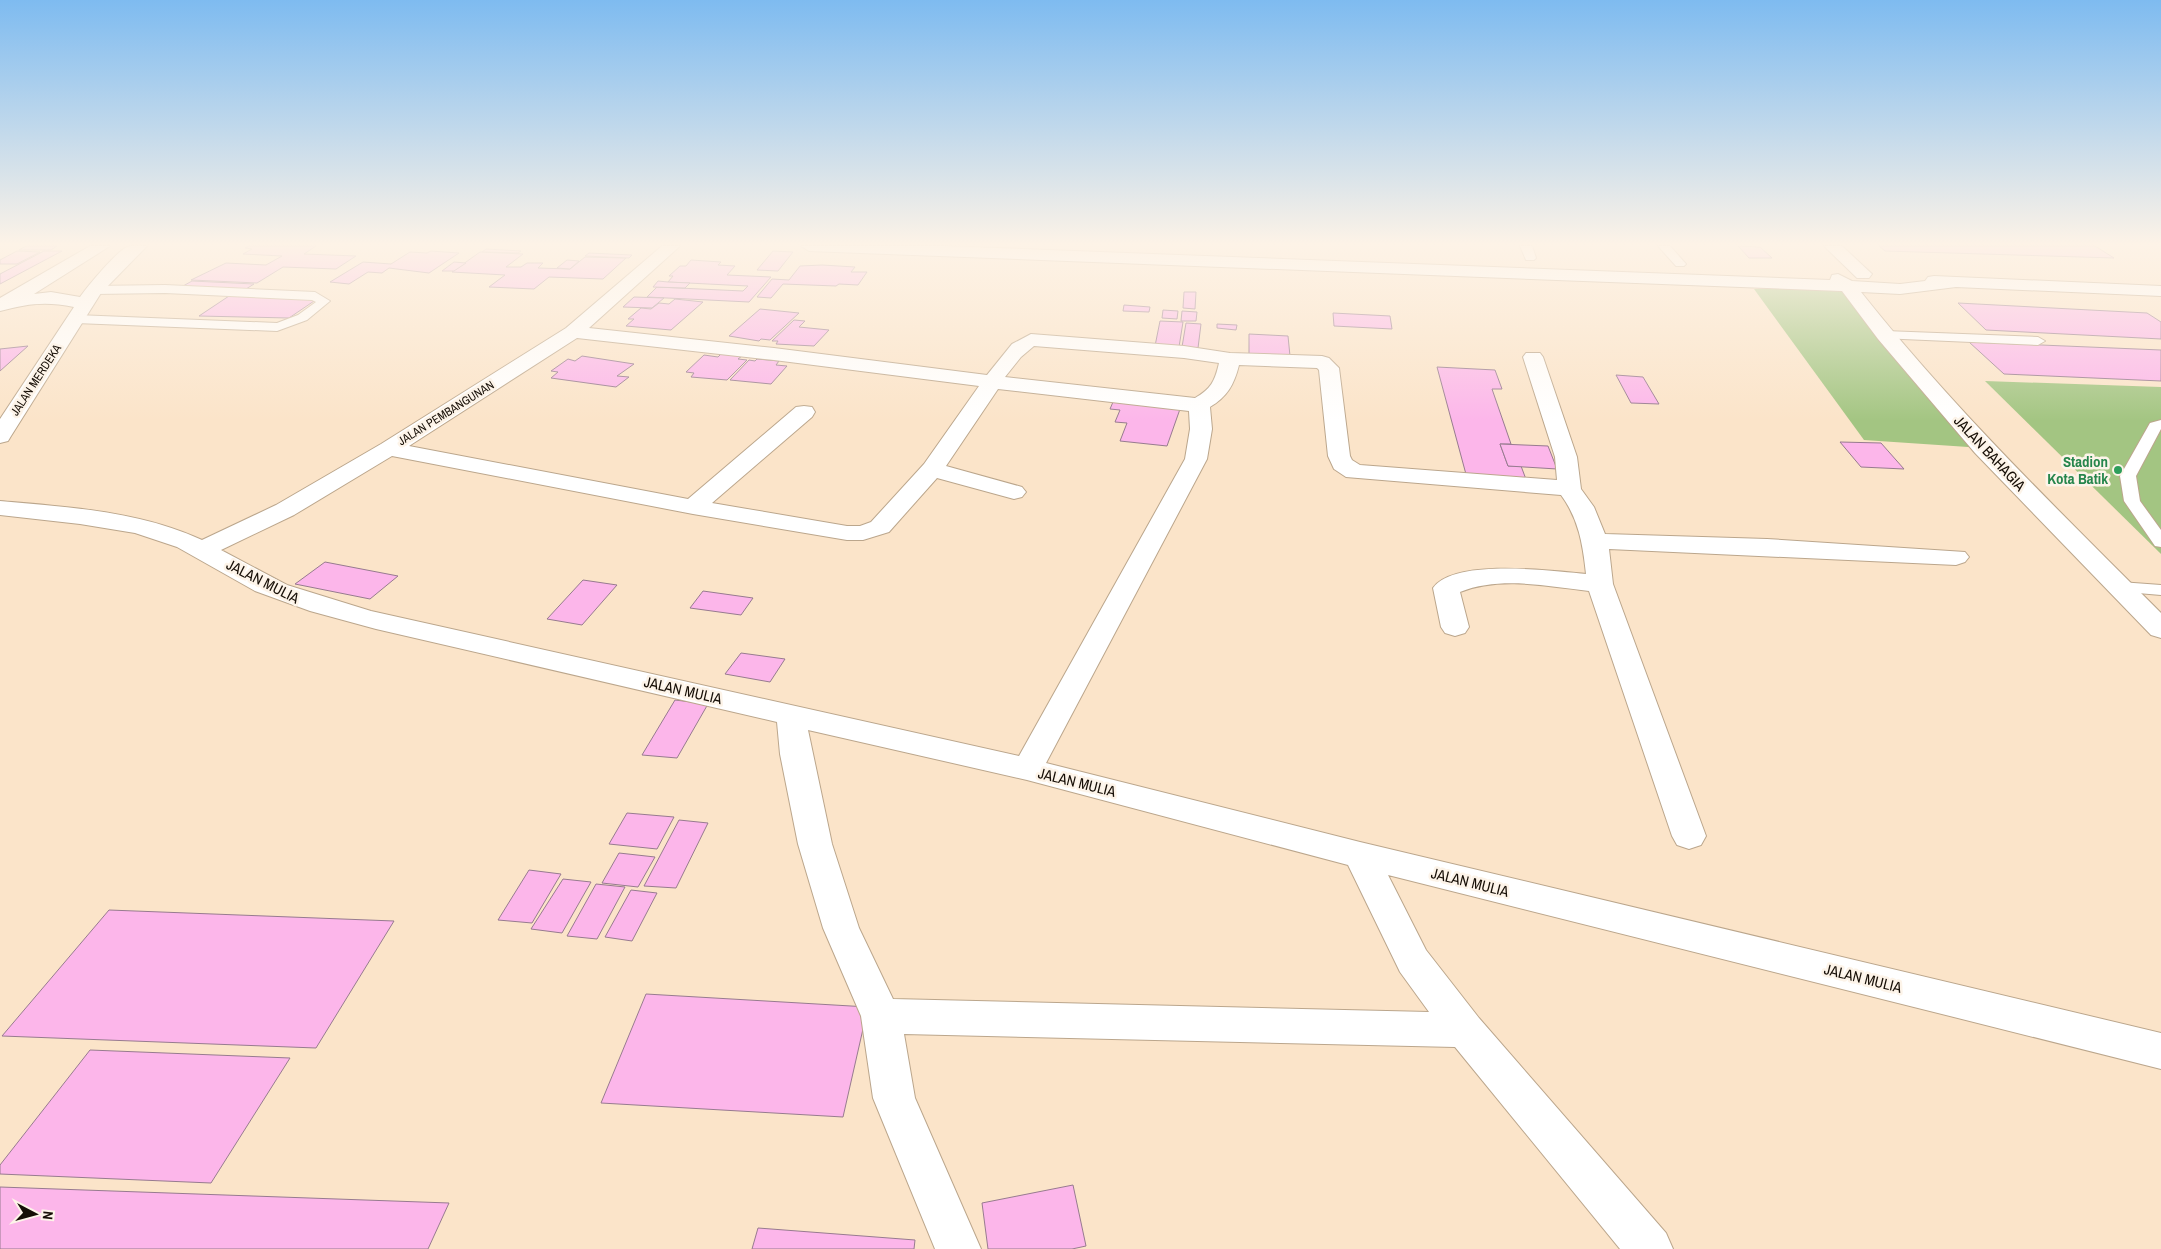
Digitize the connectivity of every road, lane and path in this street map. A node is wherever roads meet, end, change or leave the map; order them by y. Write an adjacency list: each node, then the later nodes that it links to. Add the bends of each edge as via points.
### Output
1 (85, 304): 15 (main road, JALAN MERDEKA)
2 (87, 304): 3 (lane, via 277,327 295,323)
3 (319, 304)
4 (605, 304): 6 (main road, JALAN PEMBANGUNAN)
5 (1868, 304): 7 (main road, JALAN BAHAGIA)
6 (573, 332): 11 (main road); 16 (main road, JALAN PEMBANGUNAN)
7 (1885, 335): 8 (lane); 27 (main road, JALAN BAHAGIA, via 1983,448)
8 (2038, 341)
9 (1533, 357): 18 (main road, via 1566,457)
10 (1230, 359): 11 (main road, via 1184,352 1031,340 1013,353); 12 (main road, via 1225,381 1216,395); 18 (main road, via 1304,360 1322,362 1329,368 1339,456 1342,464 1354,472)
11 (992, 382): 12 (main road); 17 (main road)
12 (1199, 405): 32 (main road, via 1201,429 1196,459)
13 (804, 412): 20 (main road)
14 (2161, 424): 23 (lane, via 2155,426 2128,476 2132,501)
15 (0, 436)
16 (390, 449): 20 (main road); 24 (main road, JALAN PEMBANGUNAN, via 285,510)
17 (932, 469): 19 (main road); 20 (main road, via 880,527 863,533)
18 (1569, 489): 22 (main road, via 1582,507)
19 (1014, 492)
20 (693, 507)
21 (0, 508): 24 (main road, JALAN MULIA, via 67,514 159,532)
22 (1595, 541): 25 (main road); 26 (main road)
23 (2161, 542)
24 (200, 551): 31 (main road, JALAN MULIA, via 303,602)
25 (1956, 557)
26 (1600, 584): 29 (main road, via 1492,576 1462,580 1446,588); 33 (main road)
27 (2120, 587): 28 (lane); 30 (main road, JALAN BAHAGIA)
28 (2161, 590)
29 (1455, 627)
30 (2161, 629)
31 (791, 715): 32 (main road, JALAN MULIA); 35 (main road, via 815,844 841,928)
32 (1027, 770): 34 (main road, JALAN MULIA)
33 (1689, 836)
34 (1360, 855): 36 (main road, via 1413,961); 37 (main road, JALAN MULIA)
35 (881, 1016): 36 (main road); 38 (main road, via 894,1098)
36 (1466, 1030): 39 (main road)
37 (2161, 1052)
38 (958, 1249)
39 (1650, 1249)

